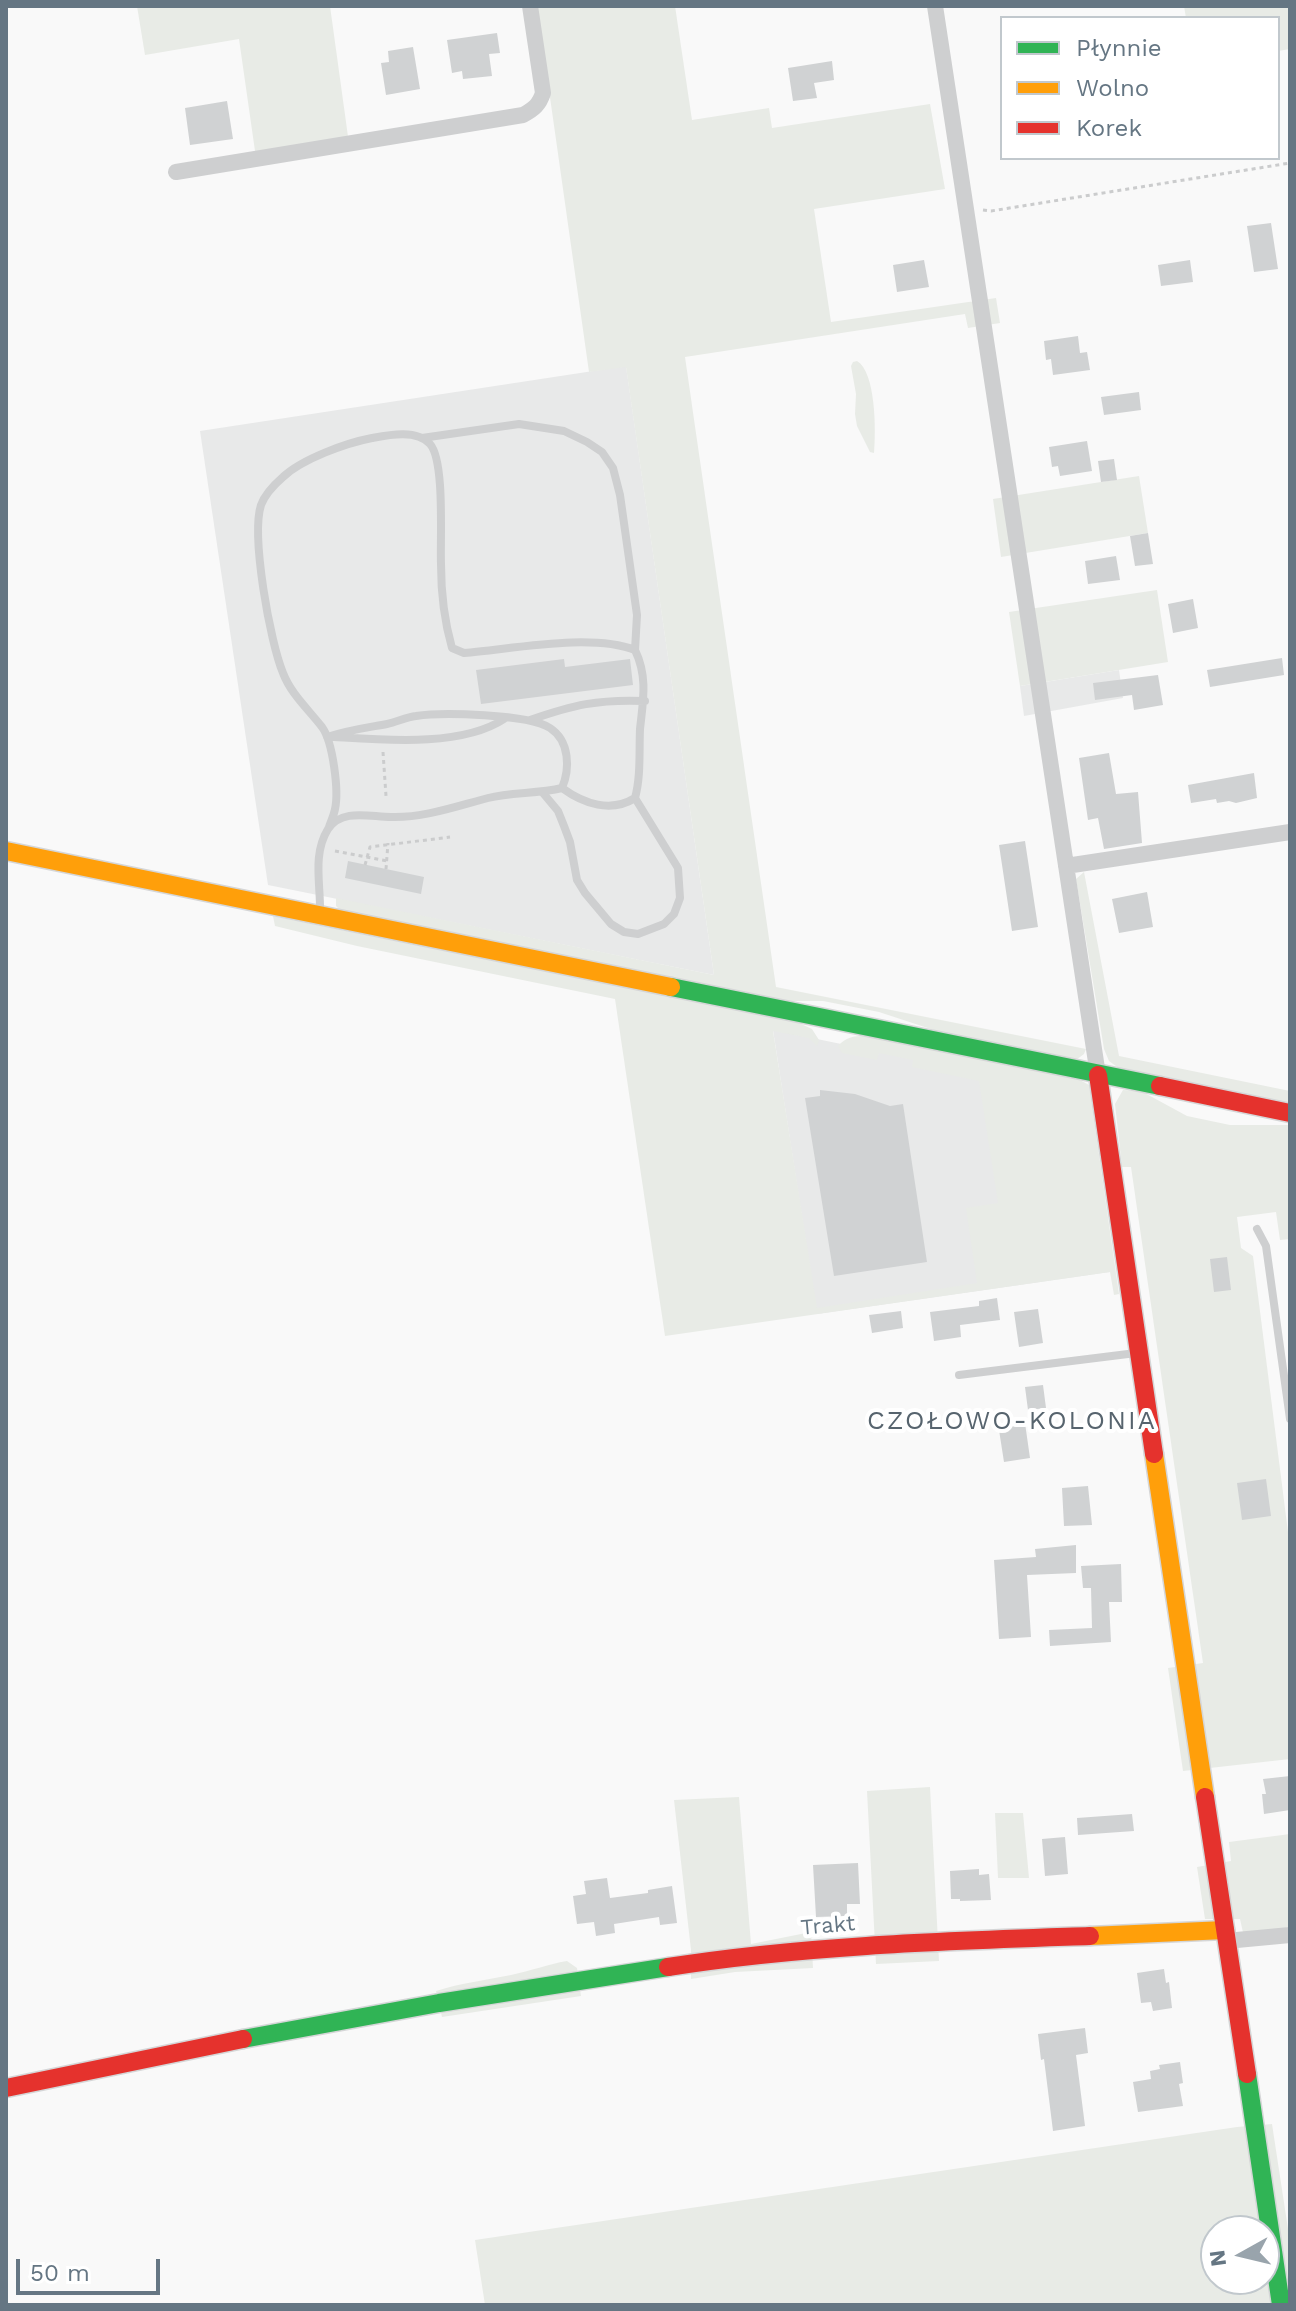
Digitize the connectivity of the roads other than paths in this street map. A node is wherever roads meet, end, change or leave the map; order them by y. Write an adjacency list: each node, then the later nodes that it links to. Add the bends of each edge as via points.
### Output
1 (530, 6): 3 (street, via 543,93 534,109 523,115)
2 (935, 6): 16 (street)
3 (176, 172)
4 (421, 438): 5 (lane, via 519,424 564,431 602,452 620,495 637,615); 5 (lane, via 431,444 436,458 445,624 452,648 464,653 590,642); 9 (lane, via 378,437 331,451 287,473 261,505 259,544 276,653 298,700)
5 (635, 650): 6 (lane)
6 (645, 701): 8 (lane, via 577,704); 12 (lane)
7 (505, 718): 8 (lane); 9 (lane, via 415,716); 9 (lane, via 492,727 448,737)
8 (530, 720): 10 (lane, via 550,728 562,742 568,775)
9 (327, 737): 13 (lane, via 336,791)
10 (562, 788): 11 (lane); 12 (lane, via 608,807)
11 (543, 793): 12 (lane, via 558,811 585,893 611,924 638,934 664,924 680,898 678,868); 13 (lane, via 394,818 343,816)
12 (635, 798)
13 (329, 827): 17 (lane, via 318,864)
14 (1290, 832): 16 (street)
15 (6, 851): 17 (street)
16 (1066, 866): 18 (street)
17 (320, 916): 18 (street)
18 (1098, 1075): 19 (street); 21 (street)
19 (1290, 1113)
20 (1257, 1229): 23 (lane, via 1266,1246)
21 (1141, 1353): 22 (lane); 25 (street)
22 (959, 1375)
23 (1290, 1419)
24 (1290, 1935): 25 (street, Trakt)
25 (1225, 1936): 26 (street, Trakt, via 913,1943 711,1960 439,2003); 27 (street)
26 (6, 2088)
27 (1281, 2305)

